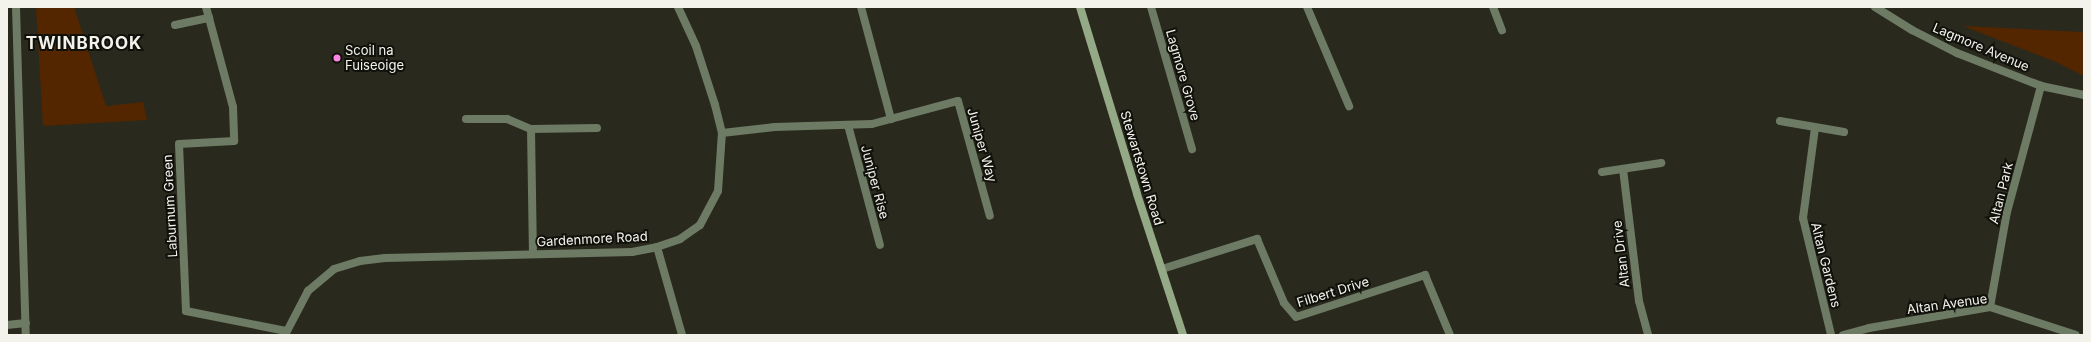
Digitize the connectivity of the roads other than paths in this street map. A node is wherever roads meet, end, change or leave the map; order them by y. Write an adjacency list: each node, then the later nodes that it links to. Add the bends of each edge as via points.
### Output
1 (16, 7): 35 (street)
2 (206, 7): 10 (street, Laburnum Green)
3 (678, 7): 24 (street, Gardenmore Road, via 696,46)
4 (861, 7): 17 (street)
5 (1080, 7): 33 (main road, Stewartstown Road)
6 (1151, 7): 25 (street, Lagmore Grove)
7 (1307, 7): 15 (street)
8 (1493, 7): 12 (street)
9 (1875, 7): 13 (street, Lagmore Avenue, via 1912,30 1958,53)
10 (209, 18): 11 (street); 38 (street, Laburnum Green, via 233,106 234,141 179,144 186,311)
11 (175, 25)
12 (1502, 30)
13 (2041, 86): 14 (street, Lagmore Avenue); 34 (street, Altan Park, via 2007,212)
14 (2084, 95)
15 (1348, 106)
16 (466, 119): 22 (street, via 507,119)
17 (891, 119): 19 (street, Juniper Way, via 872,124); 29 (street, Juniper Way, via 958,101)
18 (1780, 121): 21 (street)
19 (848, 125): 24 (street, Juniper Way, via 775,127); 30 (street, Juniper Rise)
20 (597, 128): 22 (street)
21 (1815, 128): 23 (street); 44 (street, Altan Gardens, via 1802,218)
22 (531, 129): 32 (street)
23 (1844, 132)
24 (722, 133): 31 (street, Gardenmore Road, via 718,191 700,225 680,239)
25 (1192, 149)
26 (1661, 163): 27 (street)
27 (1623, 169): 28 (street); 43 (street, Altan Drive, via 1639,301)
28 (1602, 172)
29 (990, 216)
30 (880, 245)
31 (658, 247): 32 (street, Gardenmore Road, via 632,252); 40 (street)
32 (533, 254): 38 (street, Gardenmore Road, via 385,258 360,261 334,269 308,291)
33 (1162, 270): 41 (main road, Stewartstown Road); 42 (street, Filbert Drive, via 1257,239 1284,303 1296,317 1425,275)
34 (1990, 307): 37 (street, Altan Avenue); 46 (street, Altan Avenue)
35 (26, 324): 36 (street); 39 (street)
36 (7, 325)
37 (1870, 331): 45 (street, Altan Avenue)
38 (286, 333)
39 (26, 335)
40 (682, 335)
41 (1183, 335)
42 (1450, 335)
43 (1648, 335)
44 (1831, 335)
45 (1843, 335)
46 (2076, 335)

